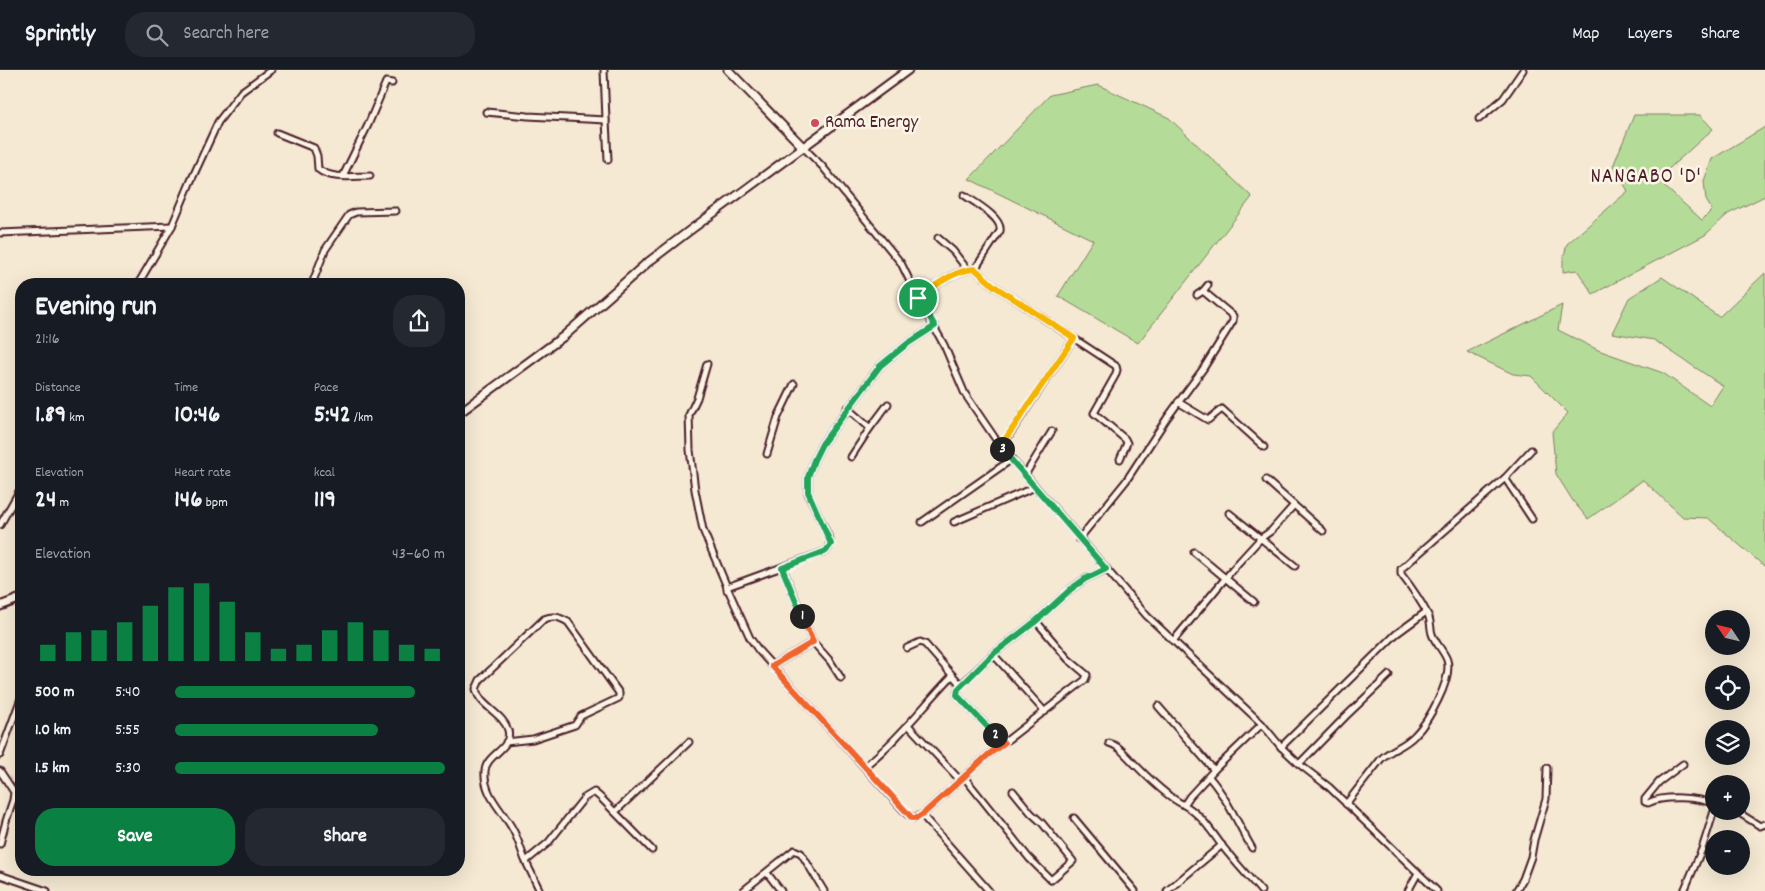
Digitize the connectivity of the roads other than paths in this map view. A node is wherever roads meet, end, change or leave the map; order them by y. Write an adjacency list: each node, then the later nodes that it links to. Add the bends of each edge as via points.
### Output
1 (271, 70): 17 (street, via 240,92 218,122)
2 (604, 70): 9 (street)
3 (728, 70): 11 (street)
4 (908, 70): 11 (street)
5 (1523, 70): 8 (street, via 1503,99)
6 (392, 83): 13 (street, via 386,82)
7 (486, 112): 9 (street)
8 (1479, 119)
9 (606, 120): 12 (street)
10 (277, 133): 13 (street, via 314,148 318,169 322,172)
11 (803, 147): 27 (street, via 901,263); 35 (street, via 647,263 564,336)
12 (608, 160)
13 (343, 176): 14 (street)
14 (370, 176)
15 (964, 194): 21 (street, via 998,220 1001,228)
16 (396, 211): 23 (street, via 349,215 325,250)
17 (172, 226): 18 (street); 22 (street)
18 (0, 233)
19 (938, 238): 20 (street)
20 (967, 269): 21 (street); 27 (street)
21 (975, 269): 29 (street, via 994,286)
22 (142, 278)
23 (314, 278)
24 (1208, 285): 25 (street)
25 (1203, 291): 26 (street); 32 (street, via 1233,316 1233,321 1203,370)
26 (1197, 296)
27 (918, 298): 28 (street)
28 (935, 326): 34 (street, via 880,366); 38 (street, via 972,405)
29 (1074, 338): 38 (street); 44 (street, via 1116,366 1115,376 1094,413 1125,438 1126,448)
30 (707, 364): 64 (street, via 689,415 690,450 703,530)
31 (794, 384): 41 (street, via 778,417)
32 (1178, 402): 39 (street, via 1206,420 1222,409); 57 (street, via 1126,481)
33 (888, 404): 36 (street)
34 (848, 408): 36 (street); 61 (street, via 822,444 808,477 808,492 830,540 829,547)
35 (465, 409)
36 (870, 428): 42 (street)
37 (1052, 431): 45 (street)
38 (1000, 447): 43 (street)
39 (1264, 447)
40 (1531, 450): 46 (street)
41 (767, 454)
42 (851, 457)
43 (1012, 459): 45 (street); 53 (street)
44 (1120, 459)
45 (1025, 475): 48 (street)
46 (1505, 478): 52 (street); 69 (street, via 1401,569 1401,574)
47 (1266, 480): 50 (street)
48 (1035, 487): 54 (street); 57 (street)
49 (15, 499): 55 (street)
50 (1294, 505): 56 (street); 58 (street)
51 (1229, 513): 58 (street)
52 (1532, 519)
53 (922, 522)
54 (954, 522)
55 (0, 525)
56 (1323, 531)
57 (1079, 538): 62 (street)
58 (1261, 538): 60 (street); 63 (street)
59 (1194, 552): 63 (street)
60 (1295, 566)
61 (782, 568): 64 (street); 72 (street)
62 (1106, 569): 70 (street, via 1078,584); 71 (street)
63 (1226, 579): 67 (street); 71 (street)
64 (727, 588): 65 (street); 75 (street, via 750,638)
65 (729, 598)
66 (15, 600): 68 (street)
67 (1254, 602)
68 (0, 606)
69 (1426, 612): 89 (street, via 1396,634); 101 (street, via 1432,634 1447,660 1445,684 1417,734 1386,754)
70 (1036, 621): 74 (street); 81 (street, via 1068,659 1087,675 1082,684)
71 (1173, 641): 83 (street)
72 (813, 642): 75 (street); 78 (street)
73 (907, 648): 77 (street, via 922,642)
74 (993, 654): 79 (street); 81 (street)
75 (772, 666): 93 (street)
76 (1390, 675): 91 (street)
77 (952, 676): 79 (street); 84 (street)
78 (841, 678)
79 (961, 685): 87 (street, via 957,695)
80 (1158, 706): 95 (street)
81 (1045, 712): 87 (street)
82 (15, 714): 90 (street)
83 (1262, 724): 89 (street); 95 (street)
84 (908, 725): 93 (street); 98 (street)
85 (506, 742): 85 (street, via 506,726 476,692 476,685 544,619 559,617 568,622 619,693 619,698 581,716 576,725 533,739); 113 (street, via 489,760 485,779 487,789 513,829)
86 (689, 742): 103 (street)
87 (1004, 743): 98 (street)
88 (1109, 743): 102 (street, via 1118,746 1171,798)
89 (1281, 747): 91 (street)
90 (0, 755)
91 (1299, 764): 101 (street, via 1330,787)
92 (1683, 764): 100 (street, via 1659,782 1645,802 1681,798)
93 (864, 766): 104 (street, via 912,818)
94 (1547, 768): 128 (street, via 1546,799 1531,857)
95 (1214, 770): 97 (street)
96 (0, 771): 109 (street, via 14,792)
97 (1209, 777): 102 (street); 111 (street, via 1230,806)
98 (962, 778): 99 (street, via 1050,880 1073,861); 104 (street)
99 (1013, 791)
100 (1705, 802)
101 (1346, 804): 115 (street)
102 (1184, 805): 110 (street, via 1196,811)
103 (615, 812): 112 (street); 113 (street, via 594,792 590,794 548,843)
104 (922, 815): 122 (street)
105 (1074, 818): 123 (street)
106 (1711, 820): 129 (street)
107 (1748, 820): 108 (street, via 1760,826)
108 (1765, 824)
109 (0, 844)
110 (1222, 845): 124 (street); 125 (street)
111 (1252, 848)
112 (652, 850)
113 (526, 862): 118 (street)
114 (767, 873): 119 (street); 120 (street); 121 (street, via 798,850)
115 (1418, 873): 126 (street); 127 (street)
116 (0, 875): 117 (street)
117 (47, 891)
118 (540, 891)
119 (743, 891)
120 (781, 891)
121 (824, 891)
122 (989, 891)
123 (1135, 891)
124 (1166, 891)
125 (1261, 891)
126 (1408, 891)
127 (1437, 891)
128 (1516, 891)
129 (1684, 891)

